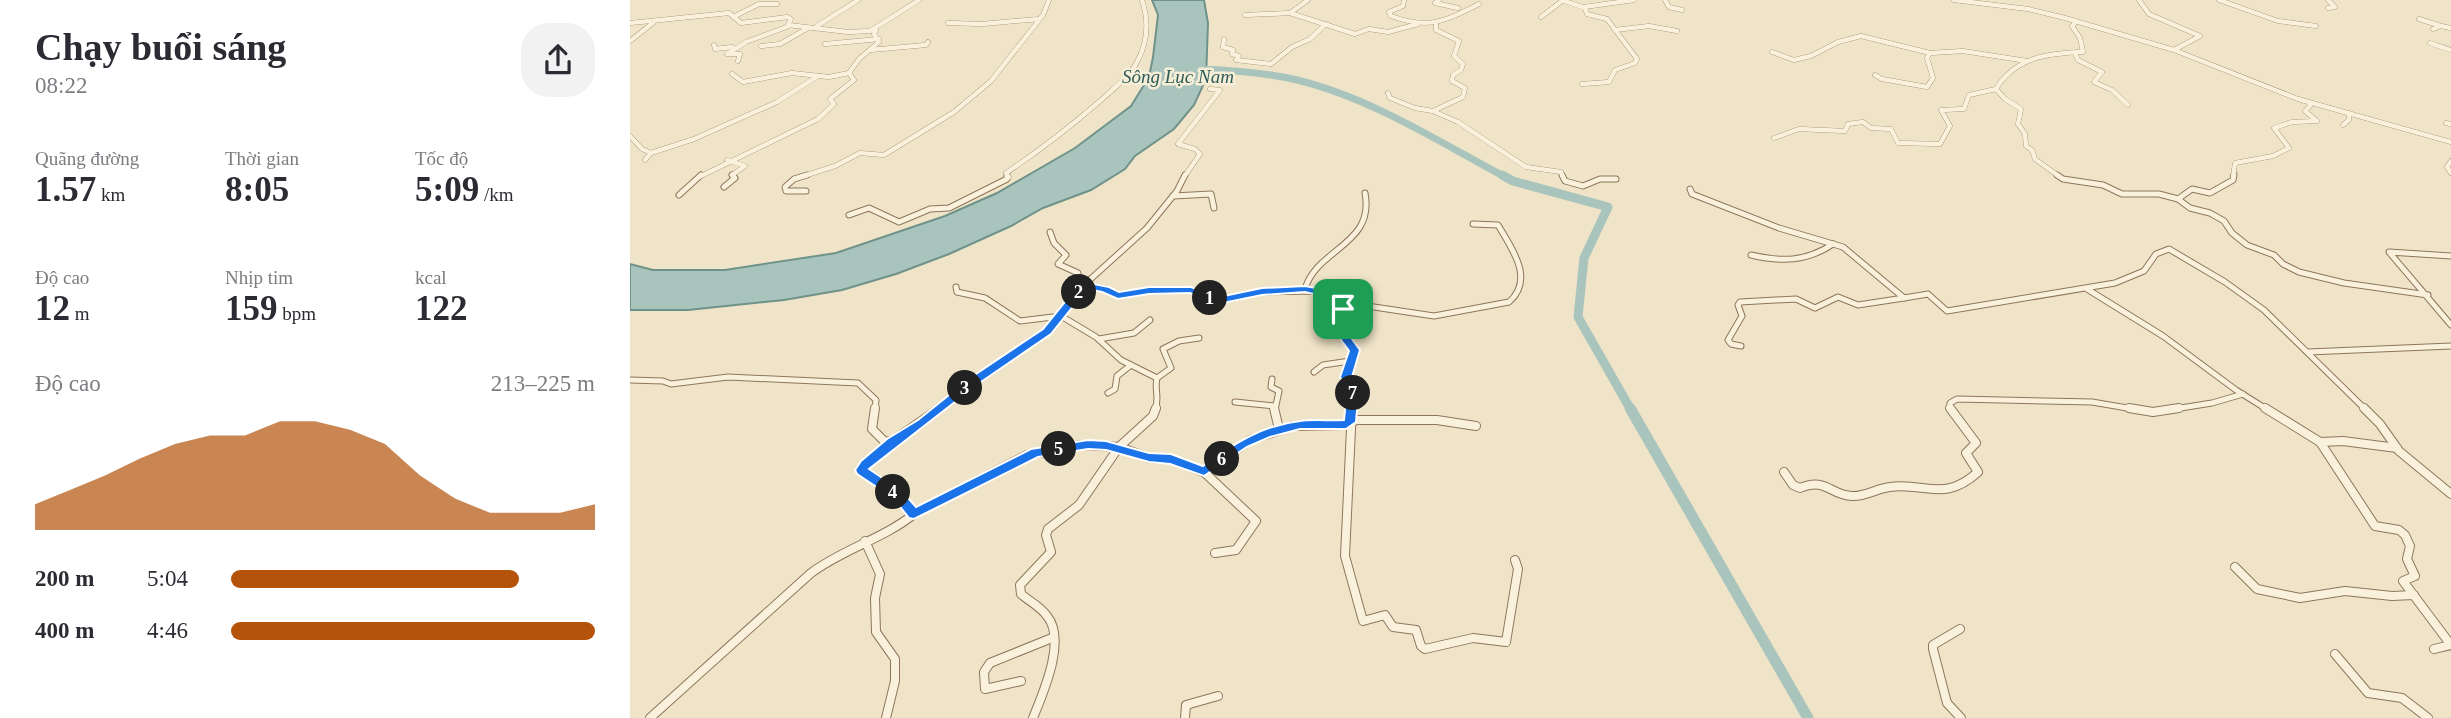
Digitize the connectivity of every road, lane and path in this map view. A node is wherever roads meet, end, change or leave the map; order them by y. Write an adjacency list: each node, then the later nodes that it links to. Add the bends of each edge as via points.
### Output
1 (858, 0): 39 (street)
2 (919, 0): 42 (street)
3 (1049, 0): 27 (street)
4 (1142, 0): 92 (street, via 1147,34 1137,63 1054,141 1006,173 1007,179 949,208 930,209 899,222 872,209)
5 (1308, 0): 23 (street)
6 (1405, 0): 34 (street, via 1389,15)
7 (1439, 0): 18 (street, via 1435,3)
8 (1562, 0): 19 (street); 26 (street)
9 (1634, 0): 19 (street)
10 (1665, 0): 22 (street, via 1668,7)
11 (1954, 0): 21 (street)
12 (2139, 0): 55 (street, via 2149,14 2200,36)
13 (2219, 0): 37 (street, via 2263,18)
14 (2328, 0): 20 (street, via 2335,7)
15 (2027, 3): 21 (street)
16 (777, 4): 25 (street, via 750,5)
17 (1479, 4): 35 (street)
18 (1458, 8)
19 (1584, 8): 43 (street, via 1587,14 1607,19)
20 (2328, 8)
21 (2028, 9): 30 (street)
22 (1682, 10)
23 (1290, 13): 24 (street); 33 (street)
24 (1245, 15)
25 (735, 16): 29 (street, via 719,13); 36 (street, via 744,23 788,18)
26 (1541, 17)
27 (1039, 19): 32 (street, via 981,26); 86 (street, via 991,81 965,104 884,155 860,153 785,187 786,191)
28 (2419, 19): 38 (street)
29 (654, 22): 31 (street); 47 (street)
30 (2076, 22): 55 (street); 59 (street, via 2072,26 2083,52)
31 (630, 23)
32 (948, 23)
33 (1326, 24): 34 (street, via 1355,34); 46 (street, via 1271,64 1235,60 1239,56 1223,47)
34 (1418, 24): 35 (street)
35 (1436, 25): 72 (street, via 1436,30 1459,41 1454,56 1462,64 1461,70 1452,81 1465,88 1463,97)
36 (789, 26): 39 (street); 53 (street)
37 (2316, 26)
38 (2441, 26): 40 (street); 41 (street)
39 (812, 27): 42 (street, via 849,33); 52 (street, via 780,44)
40 (2451, 28)
41 (2433, 29)
42 (876, 30): 45 (street)
43 (1615, 30): 44 (street, via 1649,26); 66 (street, via 1636,62 1616,69 1609,82)
44 (1677, 31)
45 (879, 39): 50 (street); 54 (street)
46 (1224, 39)
47 (630, 41)
48 (928, 42): 54 (street)
49 (2430, 43): 56 (street)
50 (825, 44)
51 (714, 45): 53 (street, via 715,49)
52 (761, 46)
53 (733, 47): 60 (street, via 727,54 740,54)
54 (870, 50): 62 (street)
55 (2174, 50): 70 (street)
56 (2451, 51)
57 (1772, 52): 58 (street, via 1796,60 1861,36)
58 (1930, 53): 61 (street, via 1964,51); 64 (street, via 1926,55 1933,78 1927,87)
59 (2075, 53): 61 (street, via 2053,52); 71 (street, via 2078,60 2102,72 2094,82)
60 (738, 61)
61 (2027, 61): 68 (street, via 2003,77)
62 (849, 73): 65 (street); 80 (street, via 854,80 830,99 834,104 818,119)
63 (732, 74): 65 (street, via 743,82 792,73)
64 (1875, 75)
65 (818, 76): 78 (street, via 780,101)
66 (1582, 84)
67 (1210, 89): 89 (street, via 1220,90 1179,142 1200,153)
68 (1996, 89): 76 (street, via 1969,95 1963,109 1941,110 1950,126 1944,141 1937,145 1900,144 1892,130 1871,128 1863,122 1848,124 1845,131 1799,129); 90 (street, via 2021,109 2018,124 2035,159 2063,179 2122,194)
69 (1388, 93): 72 (street, via 1391,99)
70 (2309, 102): 73 (street); 90 (street, via 2305,111 2317,121 2274,128 2289,148 2235,163 2233,180 2210,192 2192,189)
71 (2127, 104)
72 (1433, 111): 83 (street, via 1528,168 1560,172 1565,181 1582,187)
73 (2349, 113): 74 (street); 77 (street)
74 (2343, 125)
75 (630, 136): 78 (street)
76 (1774, 138)
77 (2451, 142)
78 (650, 153): 79 (street)
79 (645, 160)
80 (727, 160): 84 (street, via 745,166); 88 (street, via 699,176)
81 (2451, 161): 82 (street, via 2447,167)
82 (2451, 173)
83 (1616, 179)
84 (724, 187)
85 (1690, 190): 95 (street, via 1779,228)
86 (806, 191)
87 (1364, 192): 100 (street, via 1367,203 1361,229 1348,244 1335,250)
88 (679, 195)
89 (1173, 196): 91 (street, via 1211,194); 99 (street, via 1133,243)
90 (2178, 199): 102 (street, via 2224,221 2245,243 2274,255 2277,262 2297,273)
91 (1214, 208)
92 (849, 215)
93 (1473, 224): 104 (street, via 1498,225 1514,253 1523,276 1517,295 1509,302 1434,316 1354,304)
94 (1049, 232): 99 (street, via 1066,255 1058,264 1079,274)
95 (1833, 244): 96 (street, via 1808,258 1773,261); 103 (street, via 1857,257)
96 (1751, 255)
97 (2451, 256): 102 (street, via 2389,252)
98 (956, 287): 105 (street, via 958,293 985,298 1017,320)
99 (1082, 288): 100 (street, via 1105,289 1118,296 1191,290 1218,301); 105 (street)
100 (1305, 289): 104 (street, via 1321,292)
101 (2086, 289): 103 (street, via 1951,311 1928,294); 112 (street, via 2127,280 2147,268 2156,254 2169,249 2255,303); 120 (street, via 2163,336)
102 (2428, 295): 107 (street)
103 (1904, 298): 110 (street, via 1858,305 1838,297 1815,308 1799,299 1740,302 1742,316 1728,340)
104 (1343, 309): 113 (street, via 1349,324 1346,340 1354,350)
105 (1061, 316): 109 (street); 126 (street, via 1034,342)
106 (1150, 320): 109 (street, via 1127,336)
107 (2451, 325)
108 (1199, 338): 116 (street, via 1163,349 1171,368)
109 (1099, 339): 114 (street)
110 (1741, 346)
111 (2451, 346): 112 (street)
112 (2308, 352): 129 (street, via 2380,424)
113 (1350, 361): 115 (street, via 1323,365); 123 (street, via 1346,379 1353,388)
114 (1131, 365): 116 (street); 119 (street, via 1116,376 1115,389)
115 (1314, 372)
116 (1157, 377): 128 (street, via 1156,411)
117 (1272, 379): 122 (street, via 1271,387 1279,391)
118 (630, 380): 126 (street, via 671,384 740,377 858,383 876,400 872,429)
119 (1108, 393)
120 (2243, 394): 127 (street); 131 (street, via 2153,412 2092,402 1957,399 1950,402 1950,410 1976,443 1966,453 1978,472 1965,484 1933,491 1892,486 1852,496 1821,484 1800,488)
121 (1236, 402): 122 (street)
122 (1274, 406): 125 (street)
123 (1349, 422): 124 (street, via 1446,420); 125 (street); 136 (street, via 1345,555 1361,620 1385,615 1393,627 1416,630 1425,649 1473,638 1506,642 1517,579)
124 (1476, 426)
125 (1279, 429): 130 (street, via 1250,440)
126 (891, 442): 133 (street, via 862,470 898,495)
127 (2320, 442): 129 (street); 138 (street, via 2375,526 2399,530 2407,540 2407,559 2415,576 2403,582)
128 (1119, 447): 130 (street); 133 (street, via 1088,444 1027,455); 140 (street, via 1075,510 1048,529 1051,552 1020,585 1021,594 1049,617)
129 (2397, 448): 132 (street)
130 (1204, 472): 135 (street, via 1256,521 1238,548)
131 (1784, 472)
132 (2451, 494)
133 (914, 514): 134 (street)
134 (865, 541): 145 (street, via 811,572 723,657); 146 (street, via 880,574 876,632 895,659)
135 (1215, 553)
136 (1515, 559)
137 (2235, 567): 138 (street, via 2257,589 2300,598 2345,591)
138 (2414, 595): 141 (street, via 2451,645)
139 (1960, 629): 149 (street, via 1933,649 1947,704)
140 (1052, 638): 143 (street, via 990,663 984,672 985,689); 147 (street, via 1055,649 1049,679)
141 (2434, 649)
142 (2335, 654): 150 (street, via 2368,693 2402,698)
143 (1021, 681)
144 (1218, 696): 148 (street, via 1186,705)
145 (650, 718)
146 (886, 718)
147 (1034, 718)
148 (1185, 718)
149 (1961, 718)
150 (2428, 718)

